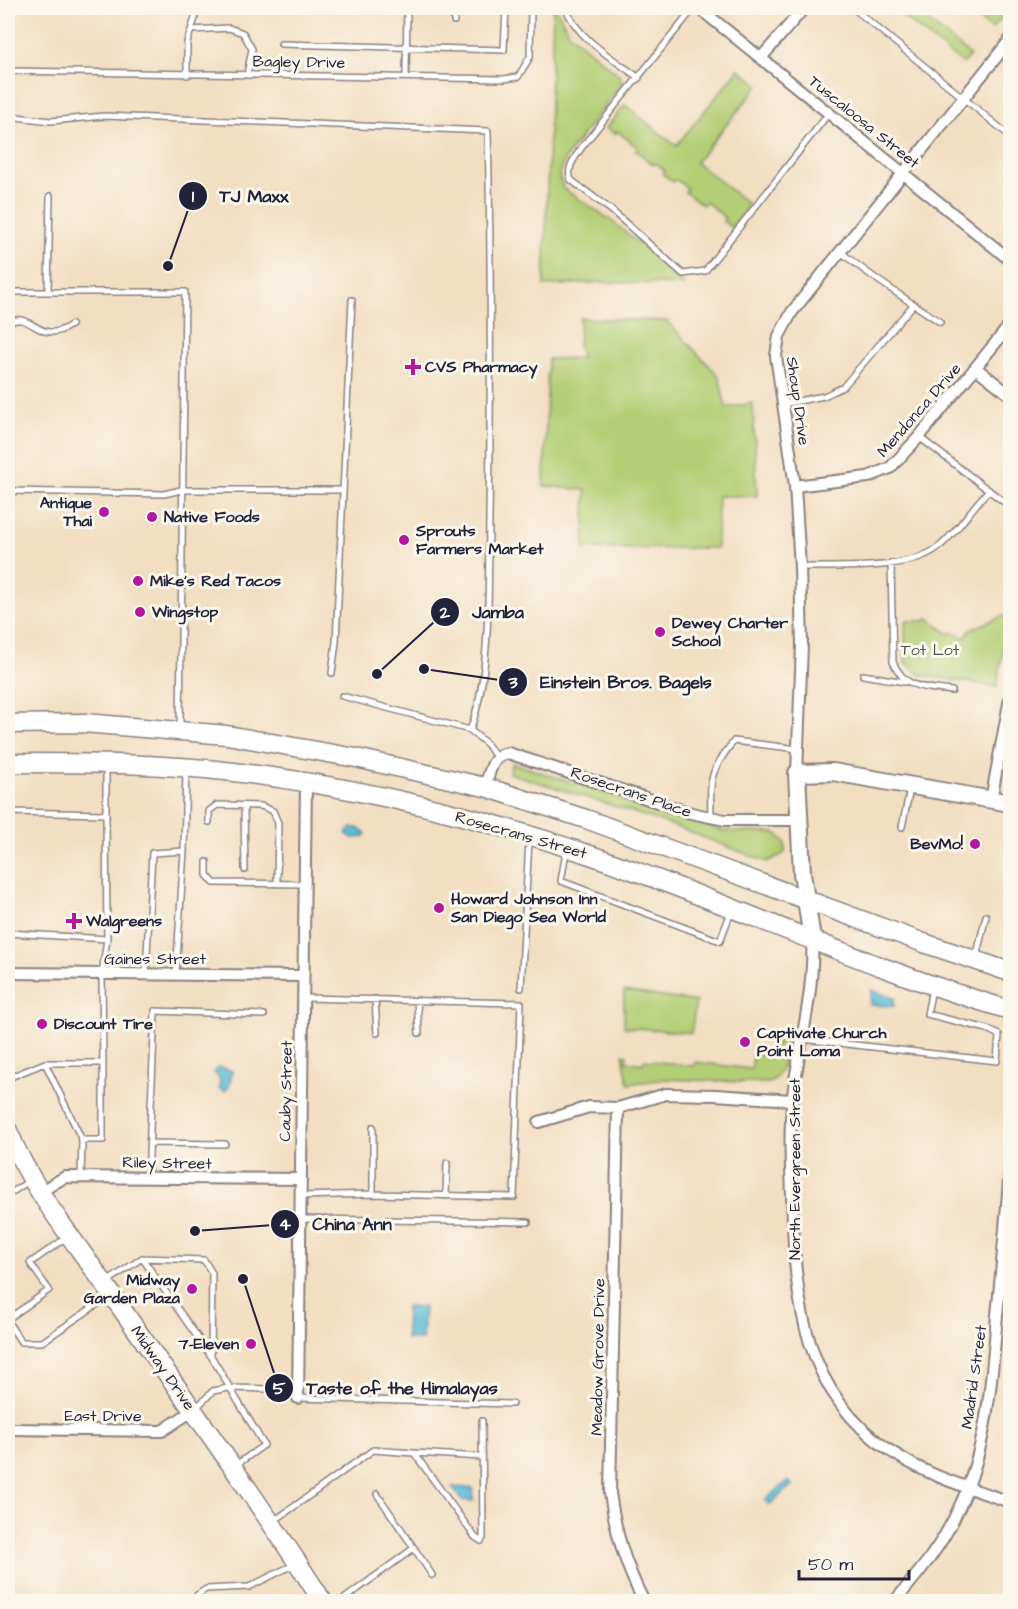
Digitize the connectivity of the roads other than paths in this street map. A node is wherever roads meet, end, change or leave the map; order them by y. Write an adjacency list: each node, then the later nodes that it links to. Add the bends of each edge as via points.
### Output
1 (195, 8): 12 (lane)
2 (406, 8): 15 (lane)
3 (454, 8): 11 (lane)
4 (506, 8): 15 (lane, via 504,50)
5 (531, 8): 20 (lane, Bagley Drive, via 530,57 518,77)
6 (566, 8): 21 (lane, via 594,44)
7 (694, 8): 21 (lane)
8 (699, 8): 16 (street, Tuscaloosa Street)
9 (804, 8): 16 (street)
10 (853, 8): 22 (lane)
11 (454, 21)
12 (191, 30): 18 (lane); 19 (lane, via 229,28 243,33 252,49)
13 (1011, 40): 22 (street, Shoup Drive)
14 (281, 44): 15 (lane)
15 (406, 48): 20 (lane)
16 (761, 58): 23 (street, Tuscaloosa Street)
17 (8, 71): 18 (lane, Bagley Drive)
18 (187, 75): 19 (lane, Bagley Drive)
19 (247, 75): 20 (lane, Bagley Drive)
20 (406, 77)
21 (639, 78): 23 (lane, via 582,147 569,167 570,180 644,237 683,274 705,271)
22 (965, 97): 25 (lane); 26 (street, Shoup Drive)
23 (829, 113): 26 (street, Tuscaloosa Street)
24 (8, 116): 58 (lane, via 51,121 104,117 488,131 492,330 488,584 481,691)
25 (1011, 136)
26 (903, 174): 28 (street, Shoup Drive); 29 (street, Tuscaloosa Street)
27 (50, 196): 31 (lane)
28 (841, 252): 33 (lane); 40 (street, Shoup Drive, via 792,312 779,336 776,356)
29 (1011, 260)
30 (8, 292): 31 (lane)
31 (48, 292): 43 (lane, via 185,292)
32 (352, 300): 44 (lane)
33 (914, 304): 34 (lane); 40 (lane, via 843,387 824,396)
34 (940, 322)
35 (8, 323): 36 (lane, via 23,320 52,334)
36 (71, 325)
37 (1011, 325): 38 (street, Mendonca Drive)
38 (976, 368): 39 (street); 41 (street, Mendonca Drive)
39 (1011, 395)
40 (783, 404): 42 (street, Shoup Drive)
41 (919, 437): 42 (street, Mendonca Drive, via 895,464 877,474); 45 (lane)
42 (795, 486): 49 (street, Shoup Drive)
43 (181, 490): 44 (lane); 46 (lane, via 164,494); 57 (lane)
44 (343, 490): 50 (lane)
45 (989, 490): 47 (lane); 48 (lane, via 940,546 907,561)
46 (8, 491)
47 (1008, 505)
48 (891, 563): 49 (lane); 52 (lane, via 893,662)
49 (800, 567): 59 (street, Shoup Drive)
50 (332, 673)
51 (863, 675): 52 (lane)
52 (905, 682): 53 (lane)
53 (952, 691)
54 (342, 696): 58 (lane)
55 (1010, 700): 68 (street)
56 (8, 724): 57 (main road, Rosecrans Street, via 84,723)
57 (180, 729): 67 (main road, Rosecrans Street, via 325,752)
58 (470, 730): 60 (lane)
59 (799, 749): 64 (street, Shoup Drive); 73 (lane, via 734,741 710,777)
60 (496, 757): 67 (street); 73 (street, Rosecrans Place, via 508,753)
61 (8, 763): 62 (main road, Rosecrans Street)
62 (106, 764): 63 (main road, Rosecrans Street); 72 (lane)
63 (186, 768): 65 (main road, Rosecrans Street); 79 (lane)
64 (797, 773): 66 (street, via 833,772); 74 (street, North Evergreen Street)
65 (306, 784): 77 (main road, Rosecrans Street, via 414,805); 83 (street, Cauby Street)
66 (911, 784): 68 (street); 76 (lane)
67 (485, 787): 84 (main road, Rosecrans Street, via 586,819)
68 (991, 800): 69 (street)
69 (1011, 803)
70 (244, 806): 75 (lane, via 214,806); 81 (lane); 82 (lane, via 267,807 277,817)
71 (8, 812): 72 (lane)
72 (106, 814): 88 (lane)
73 (711, 818): 74 (street, Rosecrans Place)
74 (800, 820): 84 (street, North Evergreen Street)
75 (209, 822)
76 (902, 827)
77 (530, 836): 78 (main road, Rosecrans Street); 98 (lane)
78 (567, 847): 85 (main road, Rosecrans Street); 85 (lane, via 561,881 720,941)
79 (183, 851): 94 (lane, via 152,853); 95 (lane)
80 (207, 862): 82 (lane, via 207,875 214,883)
81 (245, 870)
82 (277, 882): 83 (lane)
83 (303, 884): 96 (street, Cauby Street)
84 (805, 900): 89 (street, North Evergreen Street); 90 (main road, Rosecrans Street)
85 (733, 908): 89 (main road, Rosecrans Street)
86 (986, 916): 90 (lane)
87 (8, 933): 88 (lane)
88 (107, 939): 93 (lane)
89 (812, 939): 97 (main road, Rosecrans Street); 106 (street, North Evergreen Street, via 813,963)
90 (975, 961): 91 (main road, Rosecrans Street)
91 (1011, 972)
92 (8, 973): 93 (street, Gaines Street)
93 (102, 974): 94 (street, Gaines Street); 107 (lane)
94 (146, 974): 95 (street, Gaines Street)
95 (176, 974): 96 (street, Gaines Street)
96 (303, 975): 99 (street, Cauby Street)
97 (933, 984): 102 (main road, Rosecrans Street); 106 (lane, via 927,1014 999,1035 997,1061)
98 (521, 988)
99 (302, 998): 100 (lane); 122 (street, Cauby Street)
100 (375, 999): 101 (lane); 104 (lane)
101 (417, 1000): 105 (lane); 127 (lane, via 521,1003 514,1197)
102 (1011, 1010)
103 (264, 1015): 116 (lane, via 155,1011)
104 (377, 1033)
105 (418, 1033)
106 (801, 1039): 110 (street, North Evergreen Street)
107 (103, 1063): 108 (lane); 114 (lane, via 103,1140)
108 (45, 1064): 109 (lane); 114 (lane)
109 (8, 1078)
110 (792, 1101): 111 (street, via 666,1094); 145 (street, North Evergreen Street, via 795,1272 802,1316 822,1376 845,1411 873,1439 906,1461)
111 (618, 1108): 112 (street, via 589,1107); 155 (street, Meadow Grove Drive, via 610,1493 617,1536)
112 (539, 1122)
113 (373, 1127): 124 (lane)
114 (82, 1140): 120 (lane)
115 (10, 1141): 123 (main road, Midway Drive)
116 (150, 1143): 117 (lane); 121 (lane)
117 (225, 1144)
118 (447, 1163): 127 (lane)
119 (1011, 1169): 145 (street, Madrid Street, via 992,1377 986,1417)
120 (81, 1177): 121 (street, Riley Street); 123 (street, Riley Street, via 65,1177)
121 (148, 1178): 122 (street, Riley Street)
122 (300, 1179): 126 (street, Cauby Street)
123 (34, 1186): 125 (lane); 130 (main road, Midway Drive)
124 (373, 1194): 126 (lane); 127 (lane)
125 (8, 1195)
126 (300, 1196): 128 (street, Cauby Street)
127 (446, 1196)
128 (300, 1219): 129 (lane); 137 (street, Cauby Street)
129 (528, 1222)
130 (69, 1235): 132 (main road, Midway Drive); 133 (lane, via 30,1263 49,1290)
131 (142, 1258): 132 (lane); 134 (lane); 134 (lane, via 204,1260 212,1273)
132 (108, 1289): 133 (lane, via 42,1341 21,1342); 139 (main road, Midway Drive)
133 (8, 1321)
134 (211, 1356): 135 (lane, via 226,1377)
135 (228, 1388): 136 (lane); 139 (lane, via 213,1391); 144 (lane, via 264,1445)
136 (272, 1389)
137 (298, 1398): 138 (lane)
138 (512, 1404)
139 (192, 1411): 141 (street, East Drive, via 162,1431); 144 (main road, Midway Drive)
140 (482, 1421): 143 (lane)
141 (8, 1429)
142 (414, 1453): 143 (lane); 143 (lane, via 481,1541); 148 (lane, via 373,1450)
143 (482, 1457)
144 (232, 1468): 148 (main road, Midway Drive)
145 (967, 1486): 147 (street, North Evergreen Street); 156 (street, Madrid Street, via 940,1545)
146 (377, 1494): 149 (lane)
147 (1011, 1502)
148 (271, 1524): 150 (main road, Midway Drive)
149 (414, 1548): 151 (lane); 154 (lane)
150 (298, 1562): 152 (lane, via 249,1587 206,1589 197,1595); 153 (main road, Midway Drive)
151 (432, 1575)
152 (196, 1602)
153 (323, 1602)
154 (340, 1602)
155 (644, 1602)
156 (894, 1602)

